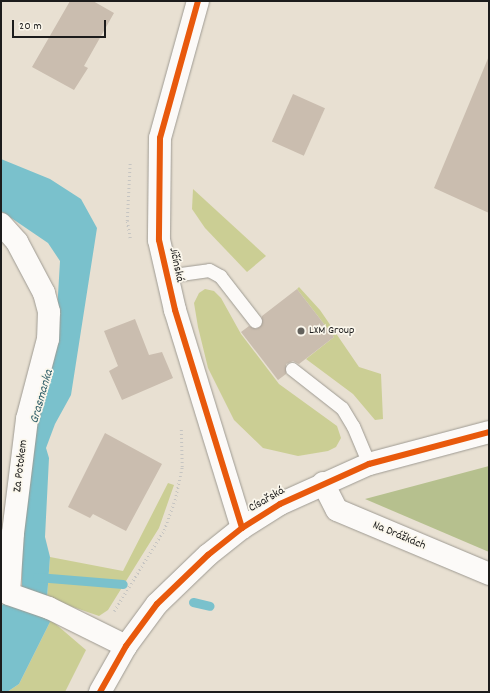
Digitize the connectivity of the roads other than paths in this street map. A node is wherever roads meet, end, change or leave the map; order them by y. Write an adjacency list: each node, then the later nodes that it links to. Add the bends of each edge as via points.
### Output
1 (198, 1): 3 (street, Jičínská, via 160,138 158,211)
2 (1, 224): 11 (street, Za Potokem, via 17,242 44,293 49,312 48,339 27,419 13,533)
3 (166, 276): 4 (lane, via 209,270 220,276); 9 (street, Jičínská)
4 (255, 321)
5 (292, 369): 7 (lane, via 342,408 354,426)
6 (489, 432): 7 (street, Císařská)
7 (370, 464): 8 (street, Císařská)
8 (323, 483): 9 (street, Císařská, via 280,504); 10 (street, Na Drážkách, via 337,510)
9 (242, 528): 12 (street, Císařská, via 174,585)
10 (489, 574)
11 (10, 594): 12 (street, Za Potokem, via 49,608)
12 (126, 646): 13 (street, Císařská)
13 (100, 692)

